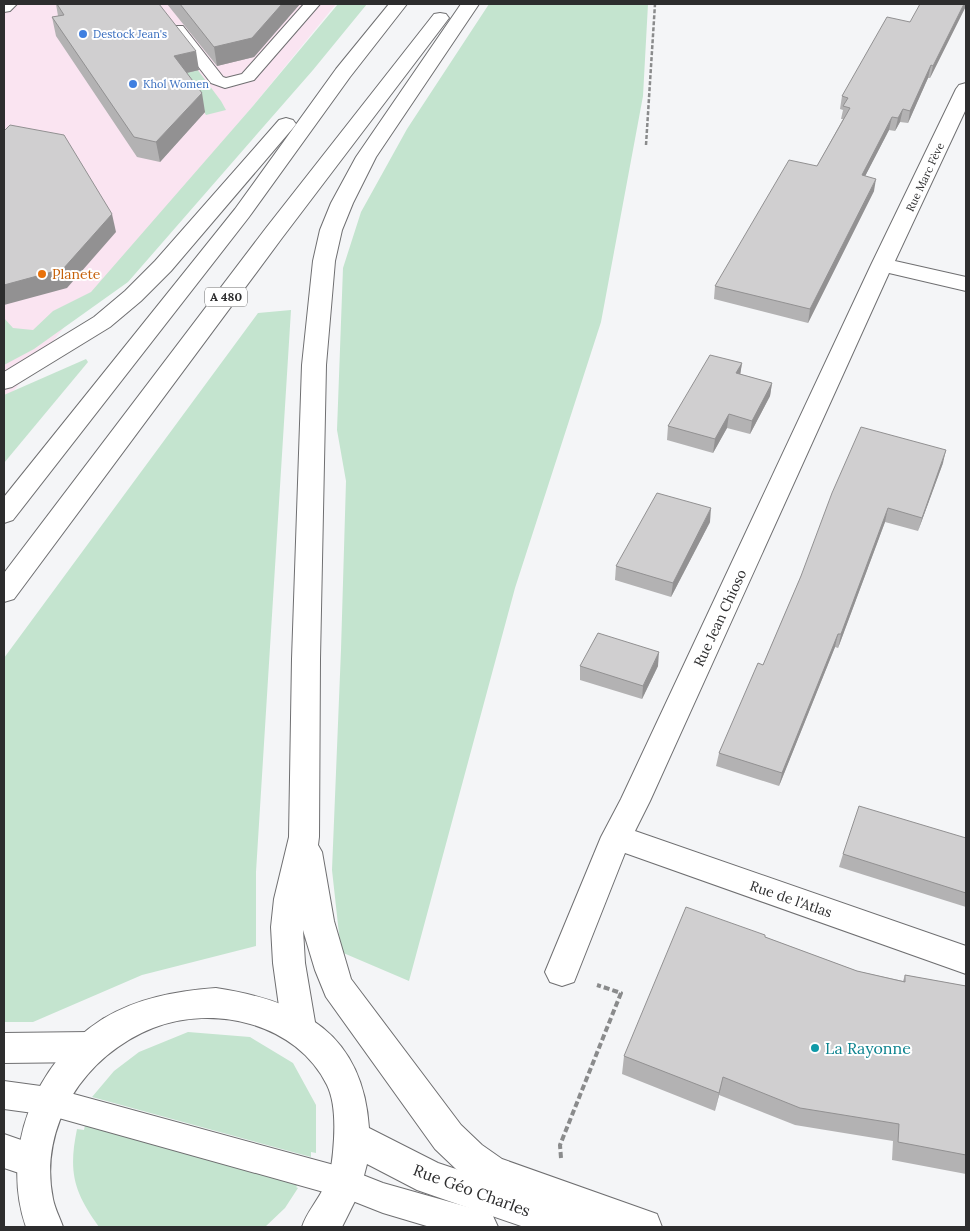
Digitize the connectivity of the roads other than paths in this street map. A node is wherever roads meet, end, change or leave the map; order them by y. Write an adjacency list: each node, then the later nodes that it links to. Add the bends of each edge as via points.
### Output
1 (8, 4): 6 (main road)
2 (312, 4): 7 (lane, via 248,77 225,83 217,80)
3 (398, 4): 8 (main road, A 480)
4 (451, 4): 14 (main road, A 480)
5 (470, 4): 15 (main road, via 366,157 331,230 324,261 314,365)
6 (4, 7)
7 (169, 19)
8 (343, 73): 12 (main road, via 308,98 163,266 133,296 73,342); 13 (main road, A 480, via 242,213)
9 (966, 89): 10 (main road, Rue Marc Fève)
10 (882, 265): 11 (main road); 16 (main road, Rue Jean Chioso)
11 (966, 284)
12 (4, 382)
13 (4, 514)
14 (4, 592)
15 (304, 837): 19 (main road, via 287,927 289,963); 31 (main road, via 318,931 338,987 448,1137 491,1172)
16 (616, 837): 17 (main road, Rue de l'Atlas); 18 (main road, Rue Jean Chioso)
17 (966, 960)
18 (562, 972)
19 (300, 1028): 20 (main road, via 268,1012 233,1003 196,1002 158,1010 122,1025); 24 (main road, via 321,1047 338,1072 349,1099)
20 (90, 1047): 21 (main road); 23 (main road, via 66,1072)
21 (4, 1048)
22 (4, 1095): 23 (lane)
23 (48, 1101): 25 (main road, via 36,1130); 26 (lane)
24 (352, 1138): 26 (main road, via 352,1155); 30 (main road, Rue Géo Charles, via 430,1178 531,1212)
25 (18, 1156): 27 (main road)
26 (345, 1183): 28 (main road); 29 (lane, via 383,1198)
27 (45, 1227)
28 (320, 1227)
29 (482, 1227)
30 (597, 1227)
31 (644, 1227)

